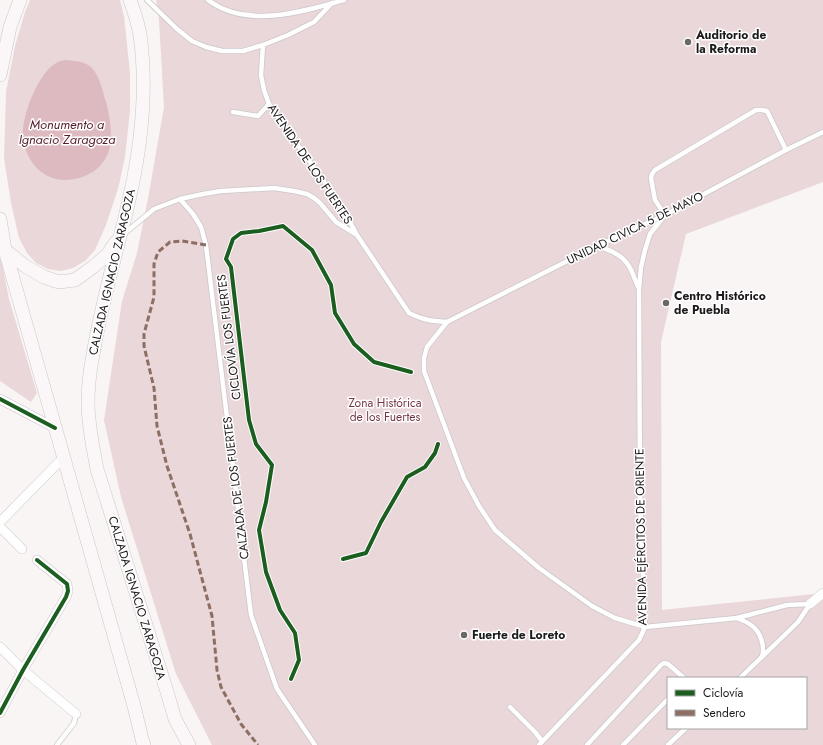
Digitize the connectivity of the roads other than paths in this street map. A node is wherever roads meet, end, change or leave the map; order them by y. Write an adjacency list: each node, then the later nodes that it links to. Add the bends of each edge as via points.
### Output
1 (20, 0): 8 (main road, via 10,27)
2 (130, 0): 17 (main road, CALZADA IGNACIO ZARAGOZA, via 140,33 143,65 142,124 132,186)
3 (147, 0): 7 (lane, via 192,41 206,47 222,51 243,51)
4 (208, 0): 6 (lane, via 228,11 255,16 312,9)
5 (344, 0): 6 (lane)
6 (332, 3): 7 (lane, via 314,22)
7 (263, 45): 9 (lane, AVENIDA DE LOS FUERTES, via 261,75)
8 (0, 75)
9 (269, 104): 10 (lane, via 258,116); 16 (lane, AVENIDA DE LOS FUERTES, via 341,205)
10 (232, 112)
11 (823, 132): 12 (lane, UNIDAD CIVICA 5 DE MAYO)
12 (786, 150): 14 (lane, UNIDAD CIVICA 5 DE MAYO); 14 (lane, via 767,111 756,110 652,174 655,200)
13 (180, 199): 16 (lane, AVENIDA DE LOS FUERTES, via 221,191 274,188 294,190 314,198 336,222); 17 (lane, via 154,209); 47 (lane, CALZADA DE LOS FUERTES, via 201,227 206,245 251,615 277,689)
14 (664, 215): 18 (lane, UNIDAD CIVICA 5 DE MAYO); 20 (lane, AVENIDA EJÉRCITOS DE ORIENTE, via 650,234 644,250)
15 (0, 219): 19 (main road)
16 (357, 235): 21 (lane, AVENIDA DE LOS FUERTES, via 409,313 432,321)
17 (120, 237): 19 (main road, via 108,255 93,267 75,280 59,282 25,266); 46 (main road, CALZADA IGNACIO ZARAGOZA, via 100,315 90,373 90,430 97,469 175,719)
18 (597, 246): 20 (lane, AVENIDA EJÉRCITOS DE ORIENTE, via 624,259); 21 (lane, UNIDAD CIVICA 5 DE MAYO)
19 (5, 250): 23 (main road)
20 (639, 289): 32 (lane, AVENIDA EJÉRCITOS DE ORIENTE, via 640,498)
21 (447, 322): 32 (lane, UNIDAD CIVICA 5 DE MAYO, via 427,347 424,371 464,478 479,506 495,530 539,568 592,606 615,618)
22 (0, 399): 23 (street)
23 (55, 428): 24 (main road)
24 (63, 458): 25 (street); 44 (main road)
25 (0, 522)
26 (0, 527): 27 (street)
27 (22, 549)
28 (37, 560): 35 (street, via 67,584 68,591)
29 (823, 593): 30 (street)
30 (810, 604): 31 (lane, via 787,605); 34 (lane, via 798,622)
31 (737, 618): 32 (lane); 34 (lane, via 752,626 759,634 764,649)
32 (645, 627): 43 (lane, AVENIDA EJÉRCITOS DE ORIENTE, via 639,640)
33 (0, 647): 35 (street)
34 (762, 657): 37 (lane)
35 (23, 670): 40 (street); 41 (street)
36 (683, 677): 48 (lane, via 668,664 660,665)
37 (741, 677)
38 (667, 699): 49 (lane)
39 (510, 707): 43 (lane, via 531,728)
40 (0, 713)
41 (76, 714): 45 (lane, via 74,723)
42 (685, 729): 50 (lane)
43 (540, 743)
44 (143, 744)
45 (57, 745)
46 (189, 745)
47 (315, 745)
48 (587, 745)
49 (623, 745)
50 (668, 745)

